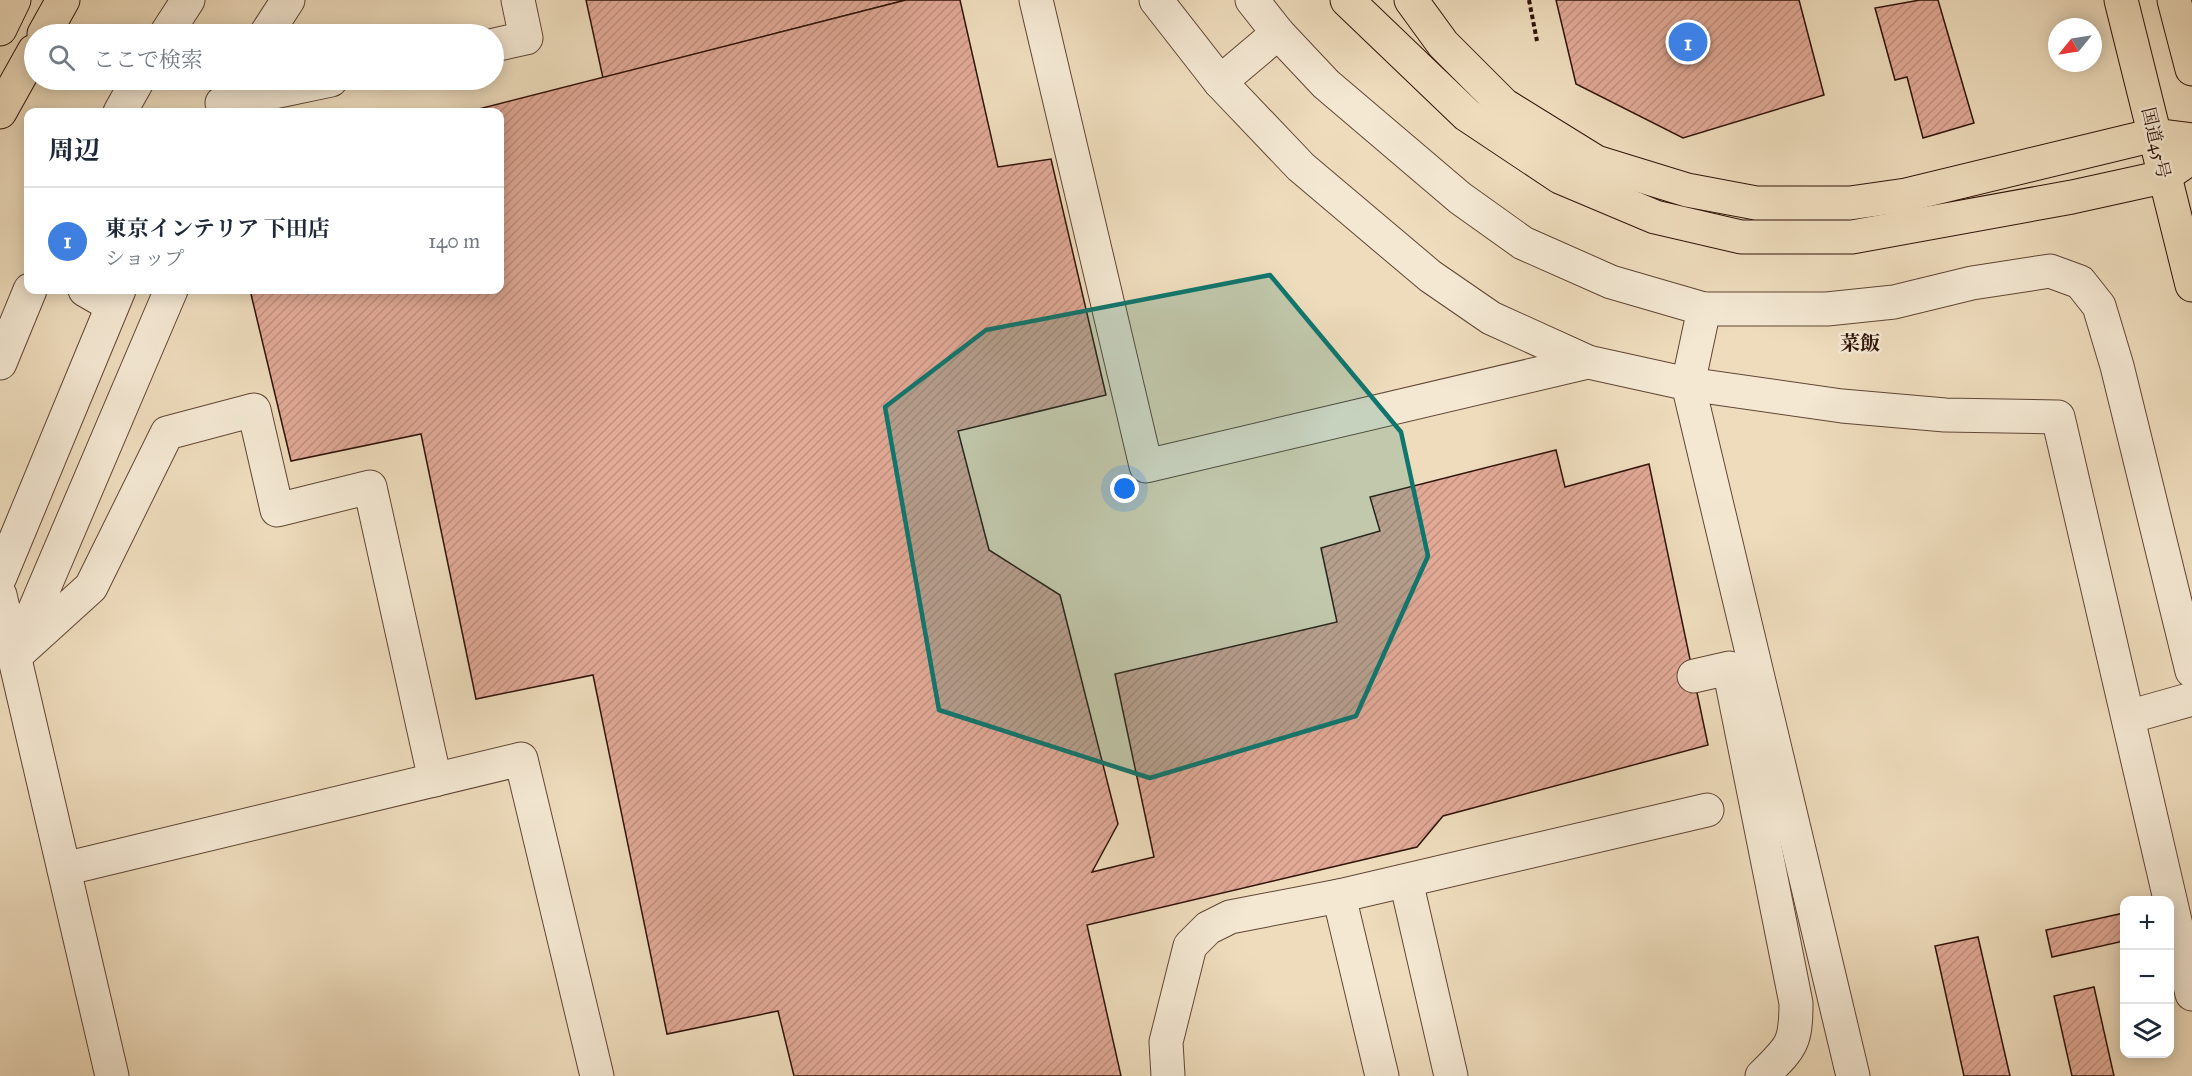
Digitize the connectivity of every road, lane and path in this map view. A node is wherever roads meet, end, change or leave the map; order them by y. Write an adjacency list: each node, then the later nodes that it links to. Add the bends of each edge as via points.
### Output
1 (14, 0): 17 (highway)
2 (63, 0): 14 (highway)
3 (188, 0): 15 (street)
4 (288, 0): 16 (street)
5 (518, 0): 20 (street, via 526,38)
6 (1036, 0): 38 (street, via 1146,466)
7 (1156, 0): 23 (street)
8 (1252, 0): 18 (street)
9 (1347, 0): 32 (highway, via 1467,116 1560,177 1655,217 1742,237 1852,237)
10 (1411, 0): 29 (highway, via 1443,44 1504,105 1596,162 1687,190 1733,199 1756,203 1850,202 1906,195)
11 (1529, 0): 19 (path)
12 (2121, 0): 29 (highway, 国道45号)
13 (2174, 0): 22 (highway)
14 (50, 24)
15 (172, 24)
16 (272, 24)
17 (0, 29)
18 (1278, 33): 23 (street); 37 (street, via 1326,84 1460,198 1523,243 1611,282)
19 (1537, 41)
20 (504, 43)
21 (24, 69): 28 (highway)
22 (2192, 69)
23 (1220, 82): 38 (street, via 1302,168 1430,276 1491,318)
24 (132, 90): 27 (street)
25 (272, 90): 26 (street)
26 (225, 98)
27 (122, 108)
28 (0, 112)
29 (2154, 135): 30 (highway); 32 (highway, 国道45号)
30 (2192, 140)
31 (2192, 157): 32 (highway)
32 (2163, 177): 33 (highway, 国道45号)
33 (2192, 285)
34 (28, 294): 39 (street)
35 (169, 294): 43 (street)
36 (105, 295): 41 (street)
37 (1704, 309): 40 (street); 44 (street, via 1827,309 1894,302 1972,283 2050,271 2080,282 2099,306 2117,366)
38 (1588, 362): 40 (street)
39 (0, 363)
40 (1688, 384): 47 (street, via 1842,406 1945,415 2058,417); 60 (street)
41 (0, 577)
42 (0, 595): 43 (street)
43 (15, 656): 48 (street, via 91,587 167,433 254,410 277,510 370,487); 50 (street)
44 (2192, 671)
45 (1694, 676): 59 (street, via 1729,668 1796,1003 1796,1029 1791,1046)
46 (2192, 699): 47 (street)
47 (2128, 717): 53 (street)
48 (435, 780): 50 (street); 55 (street, via 521,759)
49 (1707, 810): 51 (street)
50 (64, 869): 54 (street)
51 (1406, 881): 52 (street); 58 (street)
52 (1339, 896): 56 (street, via 1230,917 1208,928 1190,946 1166,1042); 57 (street)
53 (2192, 994)
54 (112, 1076)
55 (597, 1076)
56 (1168, 1076)
57 (1382, 1076)
58 (1451, 1076)
59 (1762, 1076)
60 (1853, 1076)

